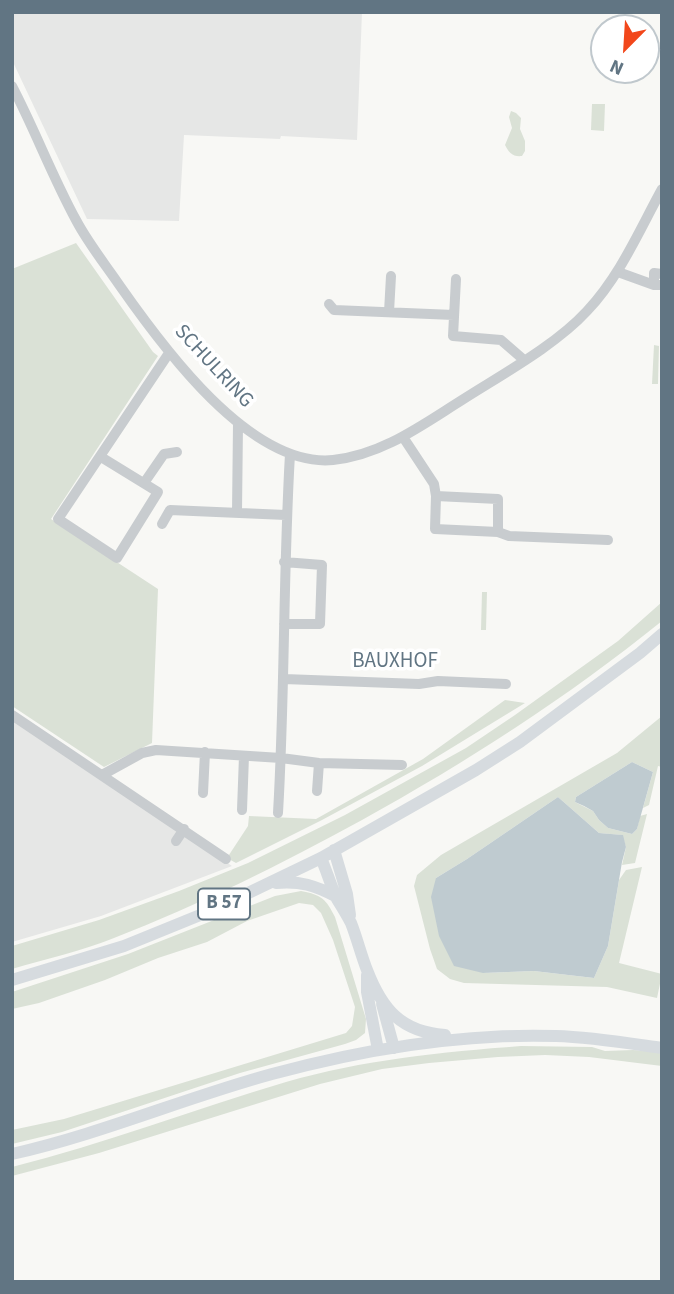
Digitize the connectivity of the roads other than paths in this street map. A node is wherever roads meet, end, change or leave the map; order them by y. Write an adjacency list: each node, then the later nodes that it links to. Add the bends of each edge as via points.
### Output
1 (12, 86): 11 (street, SCHULRING, via 77,222)
2 (662, 190): 3 (street, SCHULRING)
3 (618, 272): 7 (street); 12 (street, SCHULRING, via 570,328)
4 (662, 274): 7 (street, via 654,273)
5 (391, 276): 9 (street)
6 (456, 279): 10 (street)
7 (658, 285)
8 (329, 304): 9 (street, via 334,310)
9 (389, 312): 10 (street)
10 (454, 315): 12 (street, via 453,336 501,340)
11 (169, 353): 13 (street, SCHULRING); 17 (street)
12 (524, 360): 14 (street, SCHULRING)
13 (238, 424): 16 (street, SCHULRING); 20 (street)
14 (403, 437): 16 (street, SCHULRING, via 370,452 332,460); 19 (street, via 429,475)
15 (177, 452): 18 (street, via 164,454)
16 (290, 454): 21 (street)
17 (101, 457): 18 (street); 18 (street, via 58,519 117,558 158,492)
18 (144, 484)
19 (436, 496): 23 (street, via 498,499); 23 (street, via 435,529)
20 (237, 512): 21 (street); 22 (street, via 170,509)
21 (286, 515): 25 (street)
22 (162, 524)
23 (498, 532): 24 (street)
24 (608, 540)
25 (284, 562): 26 (street); 26 (street, via 322,565 320,624)
26 (284, 624): 28 (street)
27 (662, 634): 43 (main road, B 57, via 520,742)
28 (284, 679): 29 (street, BAUXHOF); 33 (street)
29 (506, 684)
30 (12, 715): 36 (street)
31 (205, 752): 32 (street); 36 (street, via 142,753); 38 (street)
32 (244, 756): 33 (street); 39 (street)
33 (281, 758): 34 (street); 40 (street)
34 (319, 763): 35 (street); 37 (street)
35 (402, 765)
36 (102, 775): 41 (street)
37 (317, 791)
38 (203, 793)
39 (242, 810)
40 (278, 813)
41 (184, 830): 42 (street); 45 (street)
42 (176, 841)
43 (334, 850): 44 (main road, B 57); 48 (main road, via 348,894)
44 (321, 858): 46 (main road, B 57); 47 (main road)
45 (226, 859)
46 (268, 883): 47 (main road, B 57, via 306,884); 50 (main road, B 57, via 124,946)
47 (337, 897): 48 (main road)
48 (351, 923): 49 (main road)
49 (367, 972): 51 (main road); 55 (main road)
50 (12, 981)
51 (380, 995): 52 (main road, via 407,1026); 53 (main road)
52 (470, 1037): 53 (main road); 54 (main road, via 558,1036)
53 (394, 1048): 55 (main road)
54 (662, 1048)
55 (378, 1050): 56 (main road, via 270,1074)
56 (12, 1154)

